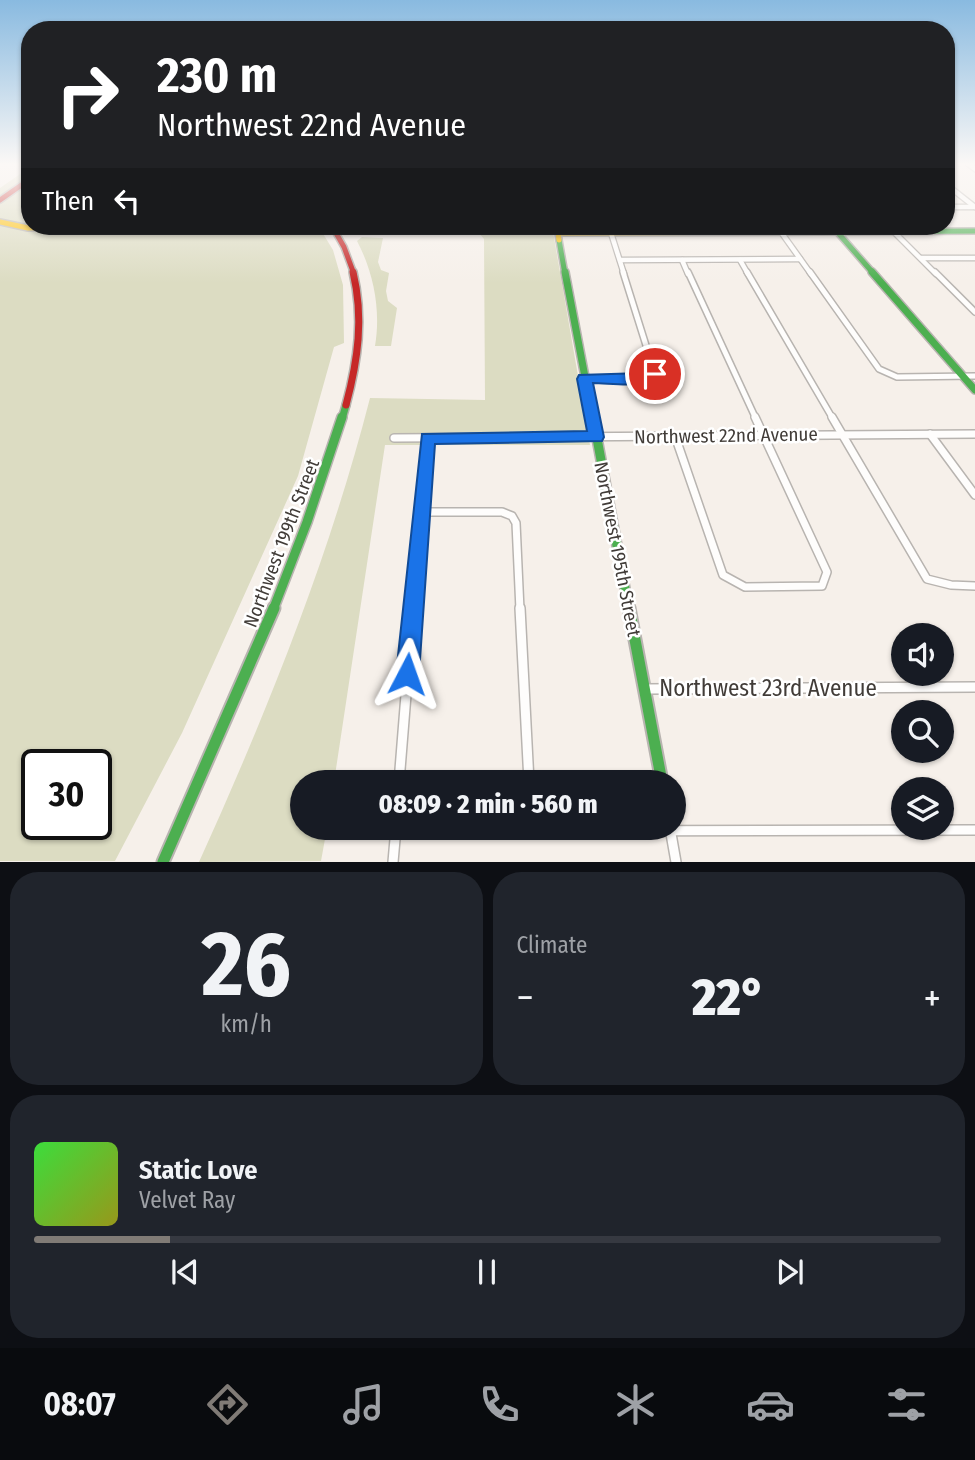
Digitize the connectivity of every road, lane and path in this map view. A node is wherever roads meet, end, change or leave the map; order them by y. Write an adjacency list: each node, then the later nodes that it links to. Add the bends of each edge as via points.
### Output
1 (955, 207): 2 (street)
2 (975, 207)
3 (0, 222): 4 (main road)
4 (21, 226)
5 (955, 230): 6 (main road)
6 (975, 231)
7 (336, 235): 44 (main road, Northwest 199th Street, via 353,268 362,320 350,392 292,567)
8 (558, 235): 22 (main road, Northwest 195th Street)
9 (612, 235): 16 (street)
10 (783, 235): 15 (street)
11 (840, 235): 20 (main road)
12 (898, 235): 13 (street)
13 (921, 258): 14 (street); 19 (street)
14 (975, 258)
15 (800, 259): 18 (street); 20 (street, via 878,369 897,377)
16 (620, 260): 17 (street); 22 (street, via 655,374)
17 (682, 260): 18 (street); 26 (street)
18 (740, 260): 24 (street)
19 (975, 312)
20 (963, 376): 21 (street); 23 (main road)
21 (975, 376)
22 (584, 379): 29 (main road, Northwest 195th Street)
23 (975, 390)
24 (840, 433): 26 (street, Northwest 22nd Avenue); 27 (street, Northwest 22nd Avenue); 34 (street, via 927,579)
25 (975, 434): 27 (street, Northwest 22nd Avenue)
26 (763, 435): 28 (street, Northwest 22nd Avenue); 28 (street, via 827,572 822,586 745,587 723,575)
27 (930, 435): 32 (street)
28 (675, 436): 29 (street, Northwest 22nd Avenue)
29 (596, 437): 31 (street, Northwest 22nd Avenue); 36 (main road, Northwest 195th Street)
30 (394, 438): 31 (street, Northwest 22nd Avenue)
31 (427, 438): 33 (street)
32 (975, 495)
33 (420, 512): 37 (street); 38 (street, via 502,512 516,523)
34 (975, 586)
35 (975, 687): 36 (street, Northwest 23rd Avenue)
36 (645, 689): 39 (main road, Northwest 195th Street)
37 (400, 770)
38 (528, 770)
39 (660, 770)
40 (686, 830): 41 (street)
41 (975, 830)
42 (395, 840): 45 (street)
43 (672, 840): 46 (street)
44 (163, 862)
45 (393, 862)
46 (676, 862)

